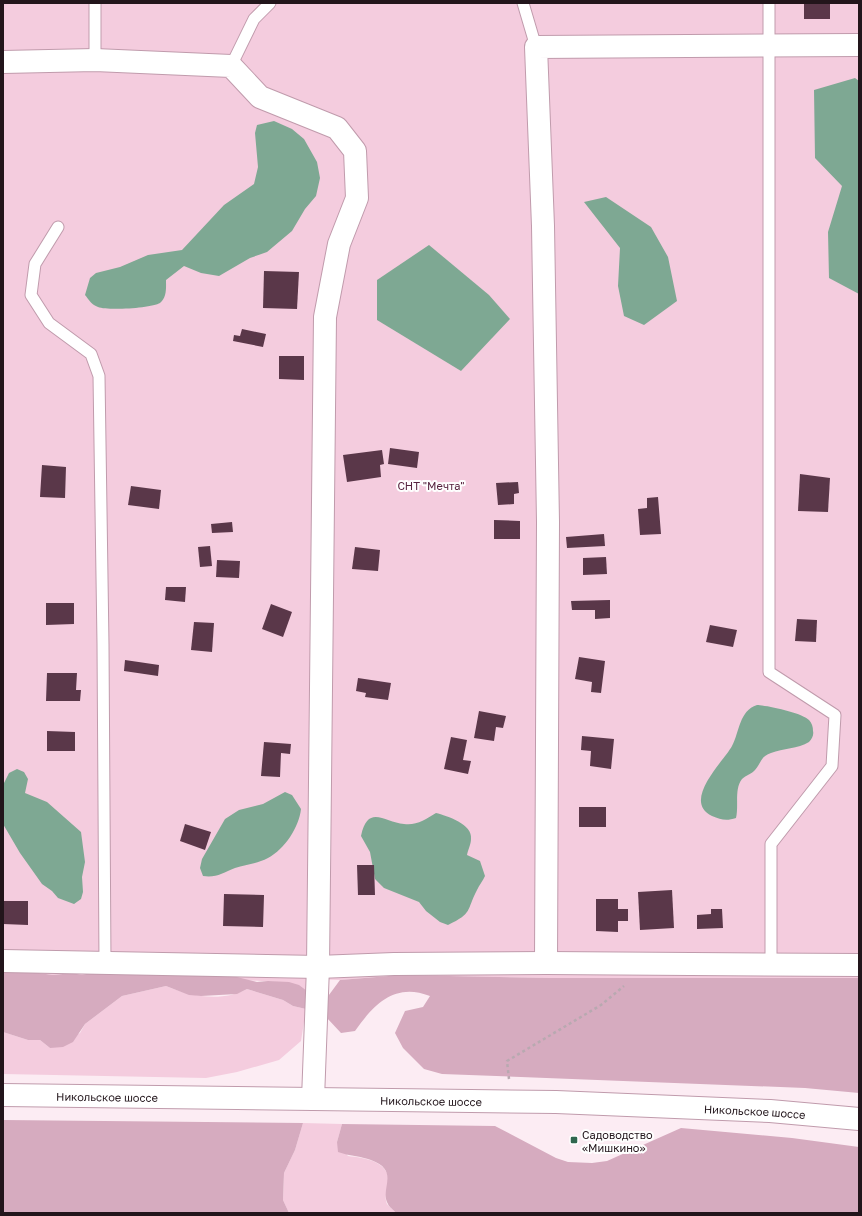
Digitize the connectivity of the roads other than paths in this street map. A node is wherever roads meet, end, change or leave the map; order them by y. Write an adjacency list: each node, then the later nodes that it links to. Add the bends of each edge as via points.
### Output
1 (95, 3): 8 (lane)
2 (270, 3): 10 (lane, via 254,19)
3 (524, 3): 6 (lane)
4 (769, 3): 7 (lane)
5 (859, 45): 7 (street)
6 (536, 47): 7 (street); 14 (street, via 543,226 548,522)
7 (769, 47): 15 (lane, via 769,672 835,715 832,766 771,844)
8 (95, 60): 9 (street); 10 (street)
9 (3, 62)
10 (231, 66): 17 (street, via 260,97 337,128 356,151 357,198 339,244 325,317)
11 (58, 227): 13 (lane, via 35,264 31,295 49,324 91,354 99,376)
12 (3, 961): 13 (street)
13 (105, 962): 17 (street)
14 (546, 963): 15 (street); 17 (street)
15 (771, 964): 16 (street)
16 (859, 964)
17 (318, 967): 19 (street)
18 (3, 1095): 19 (street, Никольское шоссе)
19 (313, 1099): 20 (street, Никольское шоссе, via 511,1102 770,1111)
20 (859, 1119)

